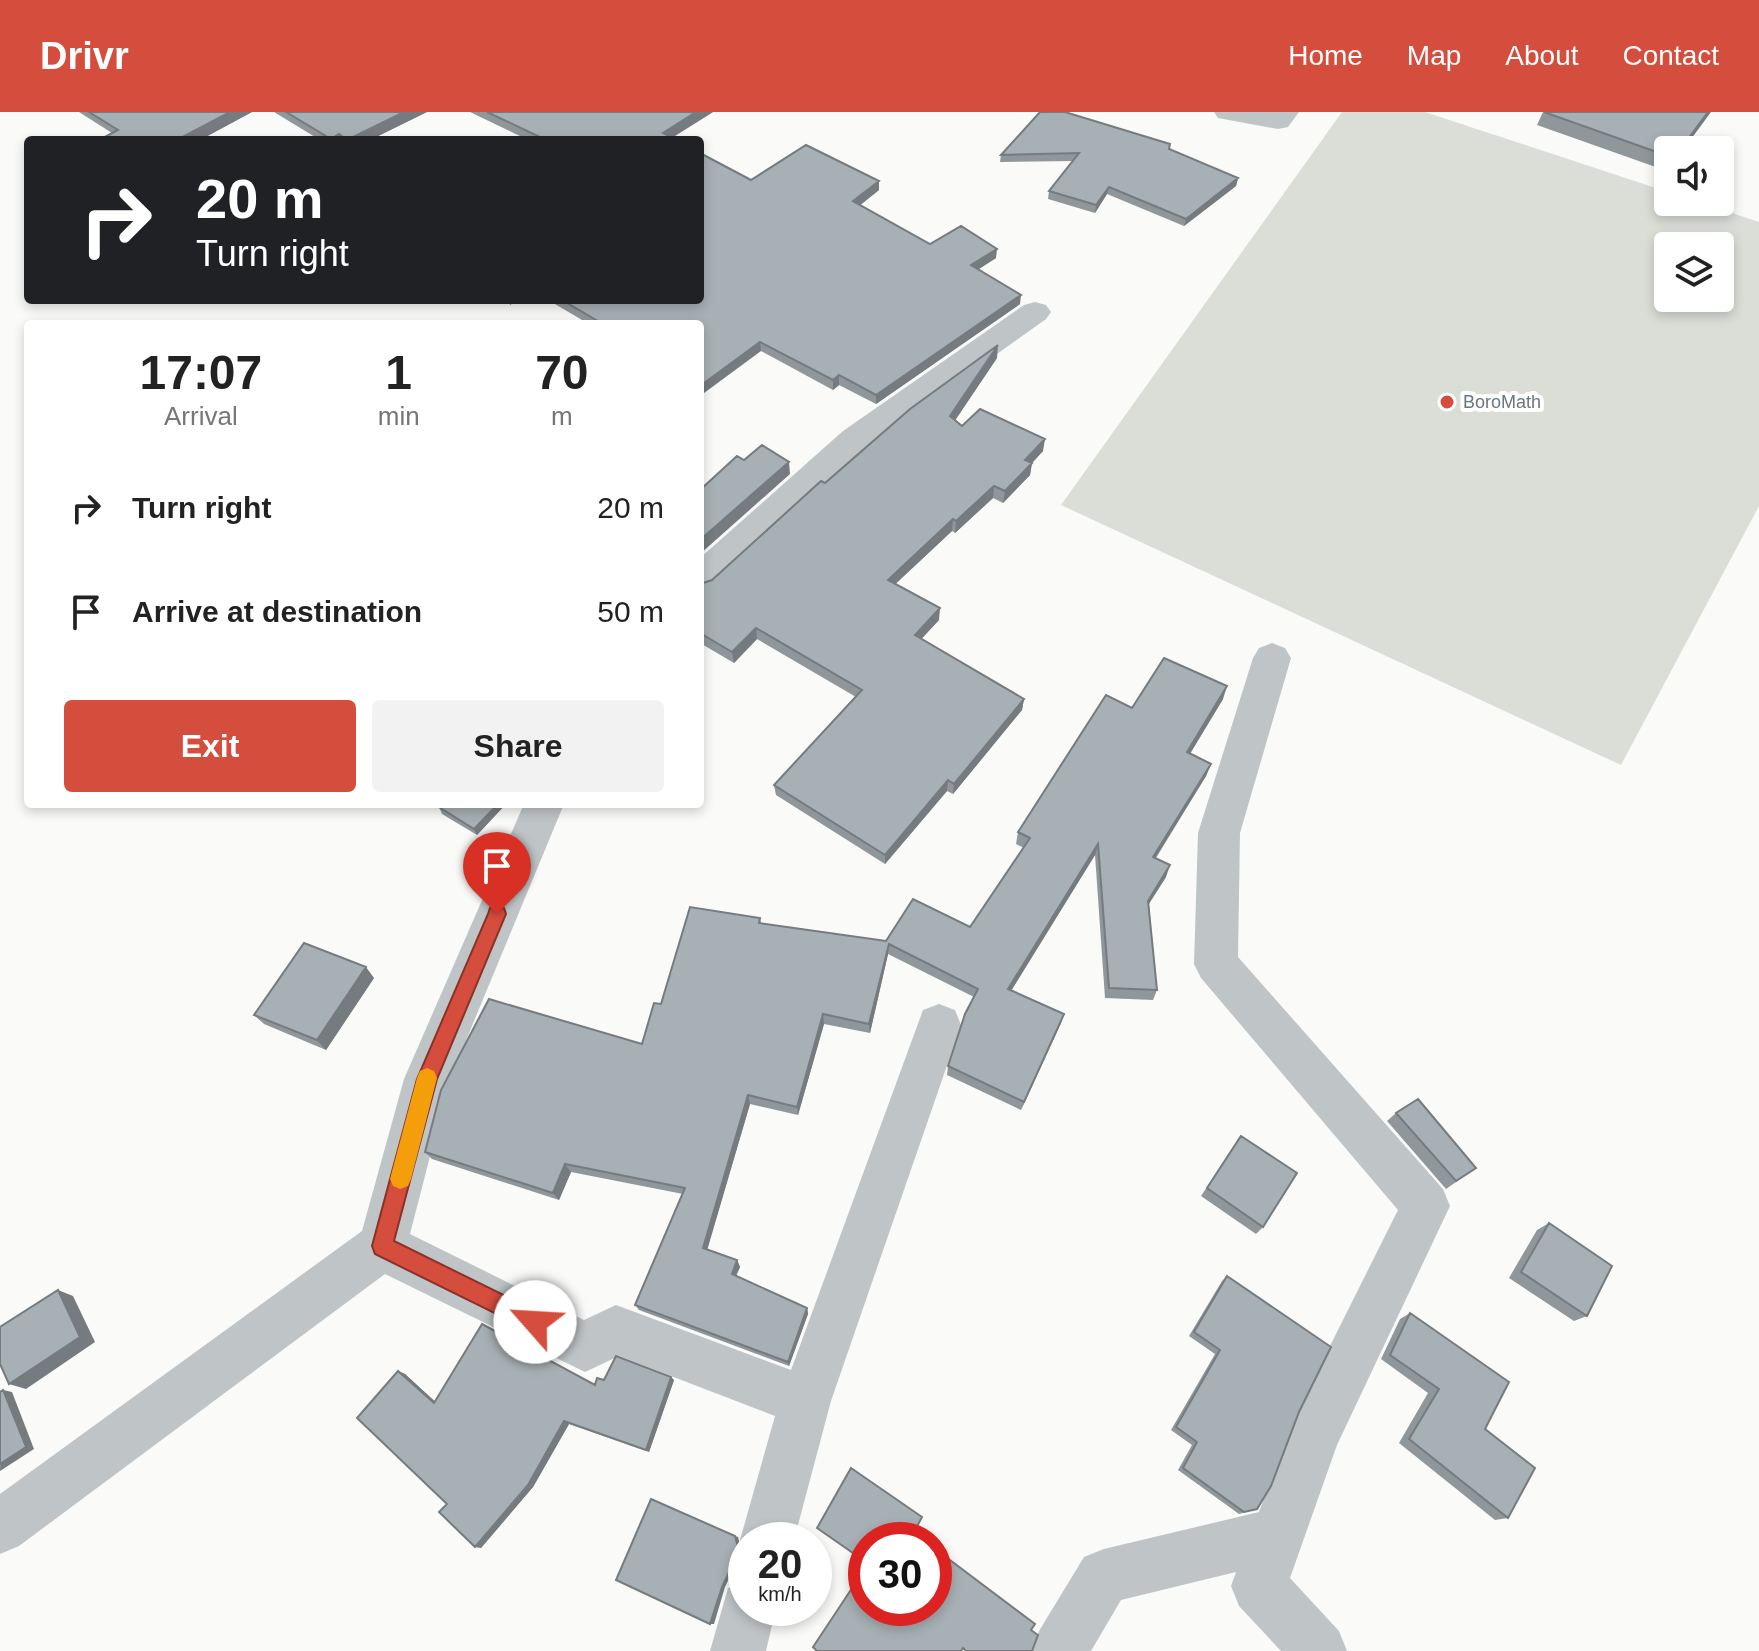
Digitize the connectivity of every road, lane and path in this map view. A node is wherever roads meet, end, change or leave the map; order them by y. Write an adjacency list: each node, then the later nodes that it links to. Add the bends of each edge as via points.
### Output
1 (1228, 112): 2 (street, via 1278,121)
2 (1285, 112)
3 (1035, 312): 4 (street, via 855,439)
4 (704, 575)
5 (1272, 658): 12 (street, via 1219,833 1216,964 1426,1206 1314,1435)
6 (542, 808): 8 (street, via 427,1079)
7 (939, 1025): 9 (street)
8 (382, 1246): 9 (street, via 585,1347 616,1330); 11 (street)
9 (805, 1401): 10 (street)
10 (772, 1522)
11 (0, 1527)
12 (1277, 1535): 15 (street, via 1104,1577); 16 (street, via 1259,1586)
13 (744, 1626): 14 (street)
14 (738, 1651)
15 (1059, 1651)
16 (1319, 1651)

